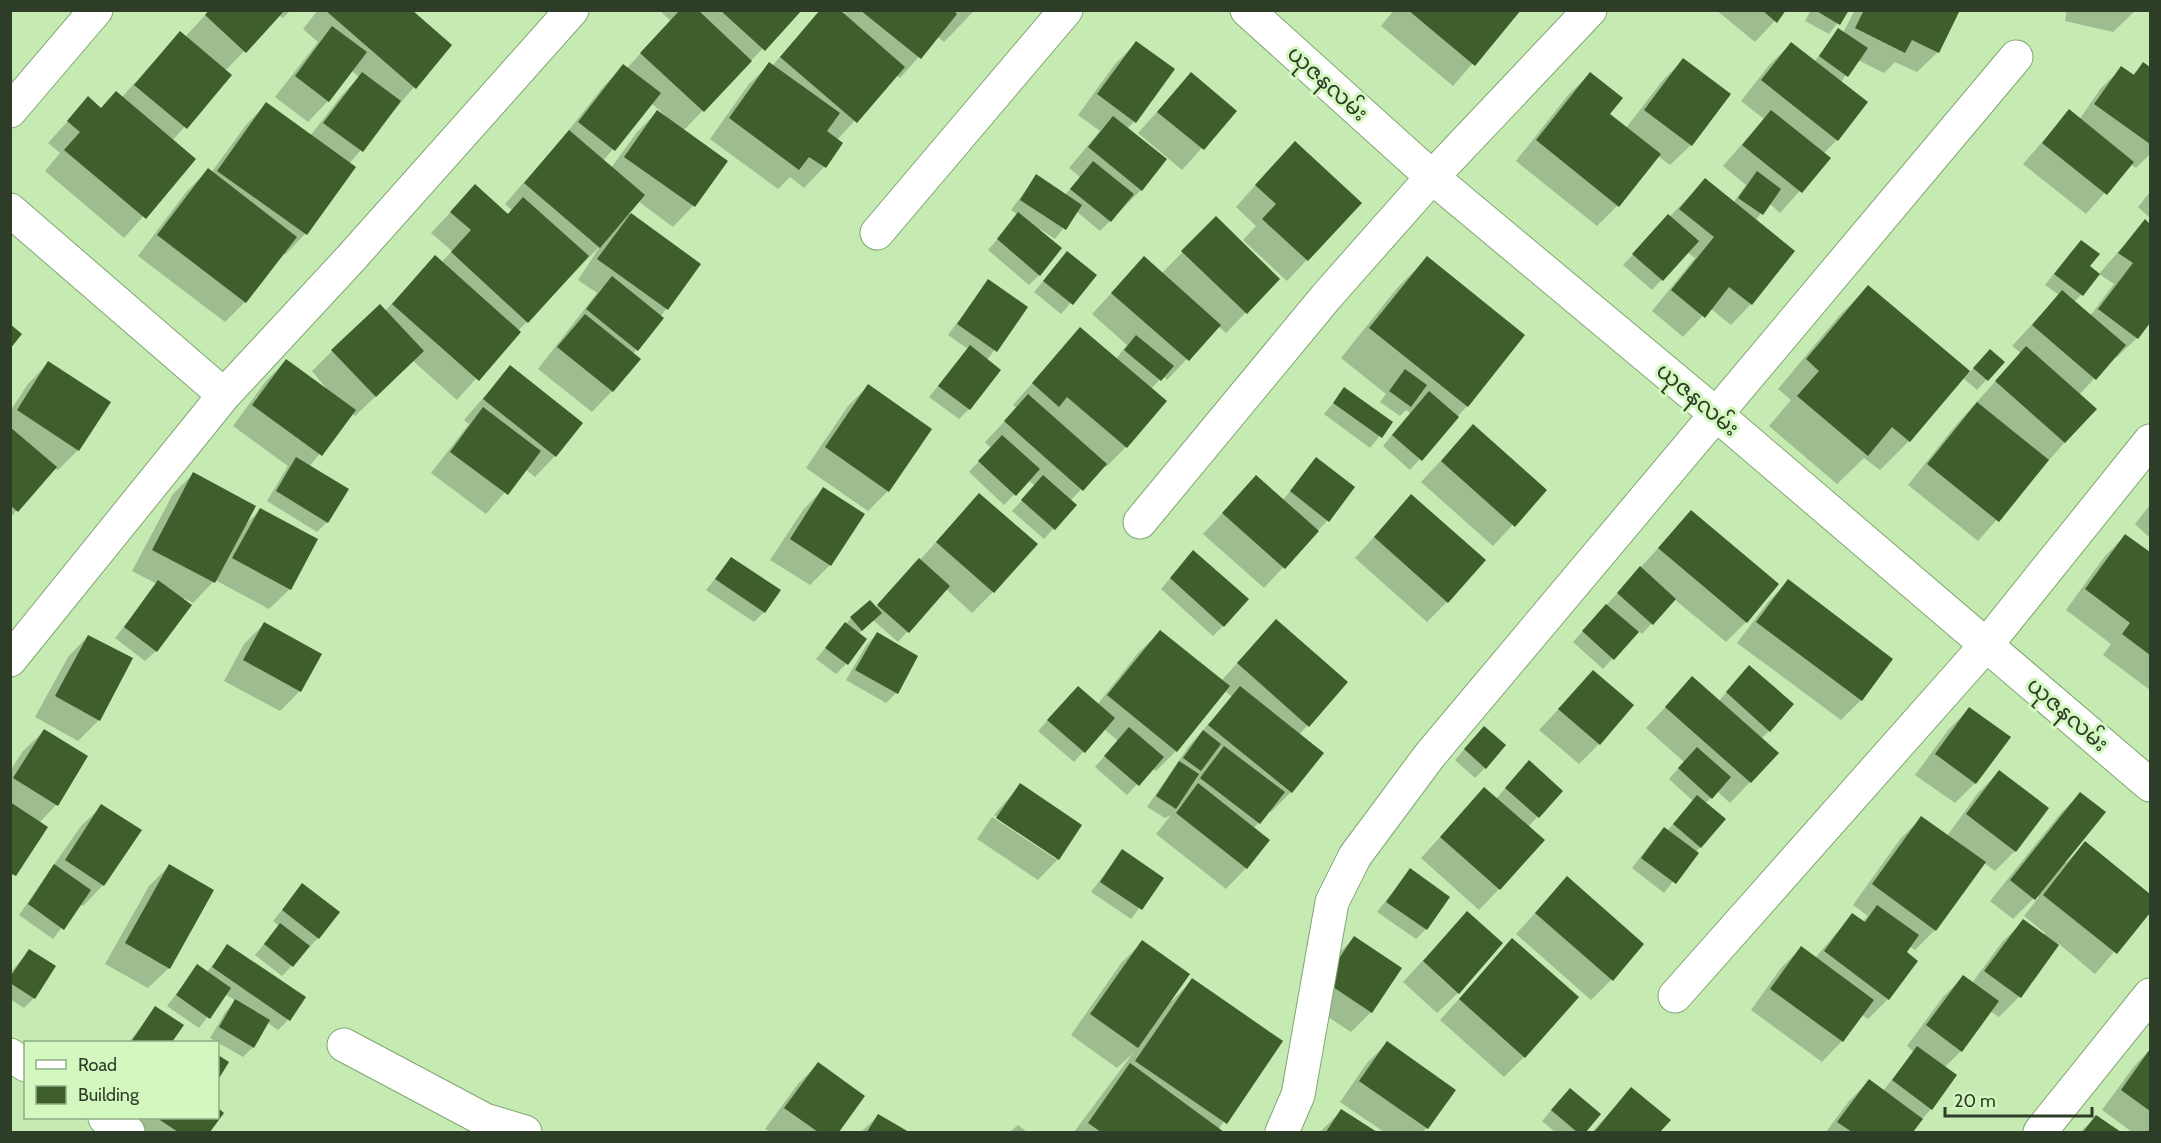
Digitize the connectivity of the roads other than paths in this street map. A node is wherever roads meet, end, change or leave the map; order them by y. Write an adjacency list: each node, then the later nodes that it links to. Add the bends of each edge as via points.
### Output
1 (96, 10): 7 (street)
2 (572, 10): 11 (street)
3 (1066, 10): 10 (street)
4 (1247, 10): 8 (street, ယုဇနလမ်း)
5 (1590, 10): 8 (street)
6 (2016, 57): 12 (street)
7 (10, 111)
8 (1432, 177): 12 (street, ယုဇနလမ်း); 14 (street, via 1326,297)
9 (10, 210): 11 (street)
10 (878, 233)
11 (224, 395): 16 (street)
12 (1716, 414): 15 (street, ယုဇနလမ်း); 26 (street, via 1430,755 1355,856 1332,902 1298,1095)
13 (2151, 441): 15 (street)
14 (1140, 522)
15 (1987, 644): 17 (street, ယုဇနလမ်း); 19 (street)
16 (10, 660)
17 (2151, 784)
18 (2151, 995): 27 (street)
19 (1675, 996)
20 (344, 1045): 25 (street, via 485,1120)
21 (10, 1055): 22 (street)
22 (24, 1064)
23 (107, 1119): 24 (street)
24 (128, 1132)
25 (525, 1132)
26 (1282, 1132)
27 (2040, 1132)

